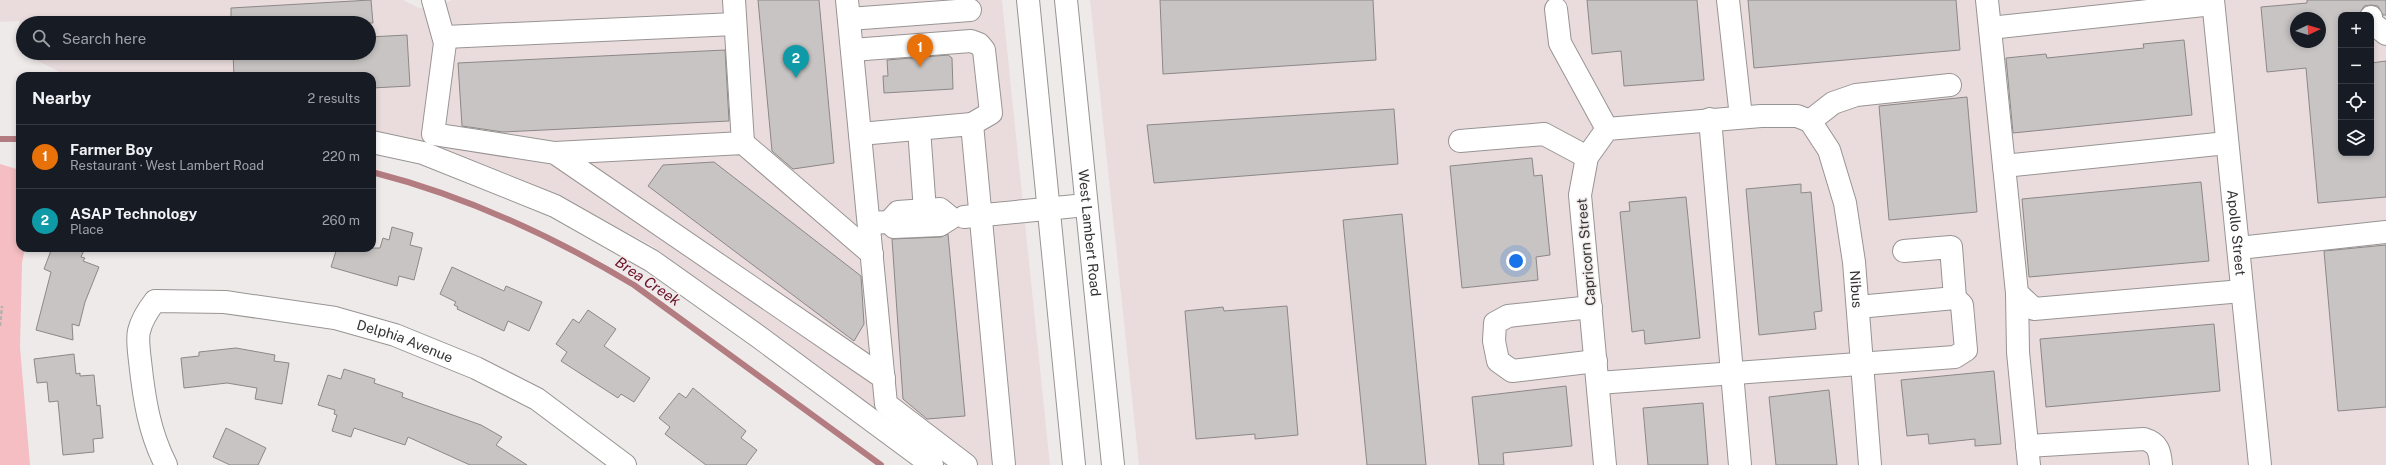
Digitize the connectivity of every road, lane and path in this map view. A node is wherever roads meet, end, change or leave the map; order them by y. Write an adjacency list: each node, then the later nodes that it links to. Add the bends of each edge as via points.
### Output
1 (433, 0): 17 (street)
2 (734, 0): 13 (street)
3 (1028, 0): 35 (street)
4 (1066, 0): 34 (street, West Lambert Road)
5 (1728, 0): 20 (street)
6 (1987, 0): 15 (street)
7 (2369, 0): 12 (street)
8 (2213, 2): 15 (street); 30 (street, Apollo Street)
9 (1556, 9): 25 (street, via 1560,43)
10 (848, 10): 11 (street); 18 (street)
11 (970, 10)
12 (2370, 12)
13 (735, 24): 17 (street); 29 (street)
14 (2374, 24): 16 (street)
15 (1990, 28): 33 (street)
16 (2386, 34)
17 (445, 37): 31 (street, via 433,134)
18 (852, 50): 23 (street, via 971,41 979,44 984,50 991,114); 26 (street)
19 (1950, 85): 22 (street, via 1856,95 1833,102)
20 (1741, 117): 21 (street); 22 (street, via 1797,116)
21 (1710, 119): 25 (street); 53 (street)
22 (1810, 121): 48 (street, Nibus, via 1830,150 1845,203)
23 (972, 124): 24 (street); 37 (street)
24 (919, 129): 26 (street); 36 (street)
25 (1607, 129): 32 (street, Capricorn Street)
26 (860, 134): 39 (street)
27 (1460, 141): 32 (street, via 1544,134)
28 (376, 143): 60 (street, via 423,153 555,206 652,261)
29 (743, 143): 31 (street); 43 (street)
30 (2227, 143): 33 (street); 41 (street, Apollo Street)
31 (554, 153): 54 (street)
32 (1587, 157): 49 (street, Capricorn Street, via 1580,195)
33 (2004, 166): 45 (street)
34 (1086, 205): 35 (street); 63 (street, West Lambert Road)
35 (1049, 209): 37 (street); 57 (street)
36 (925, 211): 38 (street, via 940,209); 39 (street, via 898,212)
37 (979, 215): 38 (street); 62 (street)
38 (951, 218): 39 (street, via 940,225 894,227)
39 (879, 222): 43 (street)
40 (2386, 232): 41 (street)
41 (2238, 248): 44 (street, Apollo Street)
42 (1904, 251): 46 (street, via 1950,247)
43 (872, 254): 54 (street)
44 (2242, 291): 45 (street, via 2034,309); 68 (street, Apollo Street)
45 (2017, 293): 56 (street, via 2018,352)
46 (1955, 298): 48 (street); 52 (street, via 1962,305 1966,350 1955,357)
47 (2, 306): 50 (path)
48 (1858, 307): 52 (street, Nibus)
49 (1591, 308): 51 (street, Capricorn Street); 51 (street, via 1508,316 1495,323 1494,341 1498,361 1512,371)
50 (0, 326)
51 (1596, 361): 55 (street, Capricorn Street)
52 (1862, 363): 53 (street); 66 (street, Nibus)
53 (1732, 374): 55 (street); 65 (street)
54 (884, 378): 61 (street, via 886,404)
55 (1598, 383): 64 (street, Capricorn Street)
56 (2028, 455): 67 (street, via 2144,439 2153,442 2158,448)
57 (1070, 463)
58 (166, 465): 59 (street, Delphia Avenue, via 152,433 144,399 139,352 138,332 145,315 155,301 233,303 335,318 395,335 476,368 537,399)
59 (625, 465)
60 (932, 465)
61 (966, 465)
62 (1004, 465)
63 (1113, 465)
64 (1605, 465)
65 (1740, 465)
66 (1870, 465)
67 (2161, 465)
68 (2260, 465)

